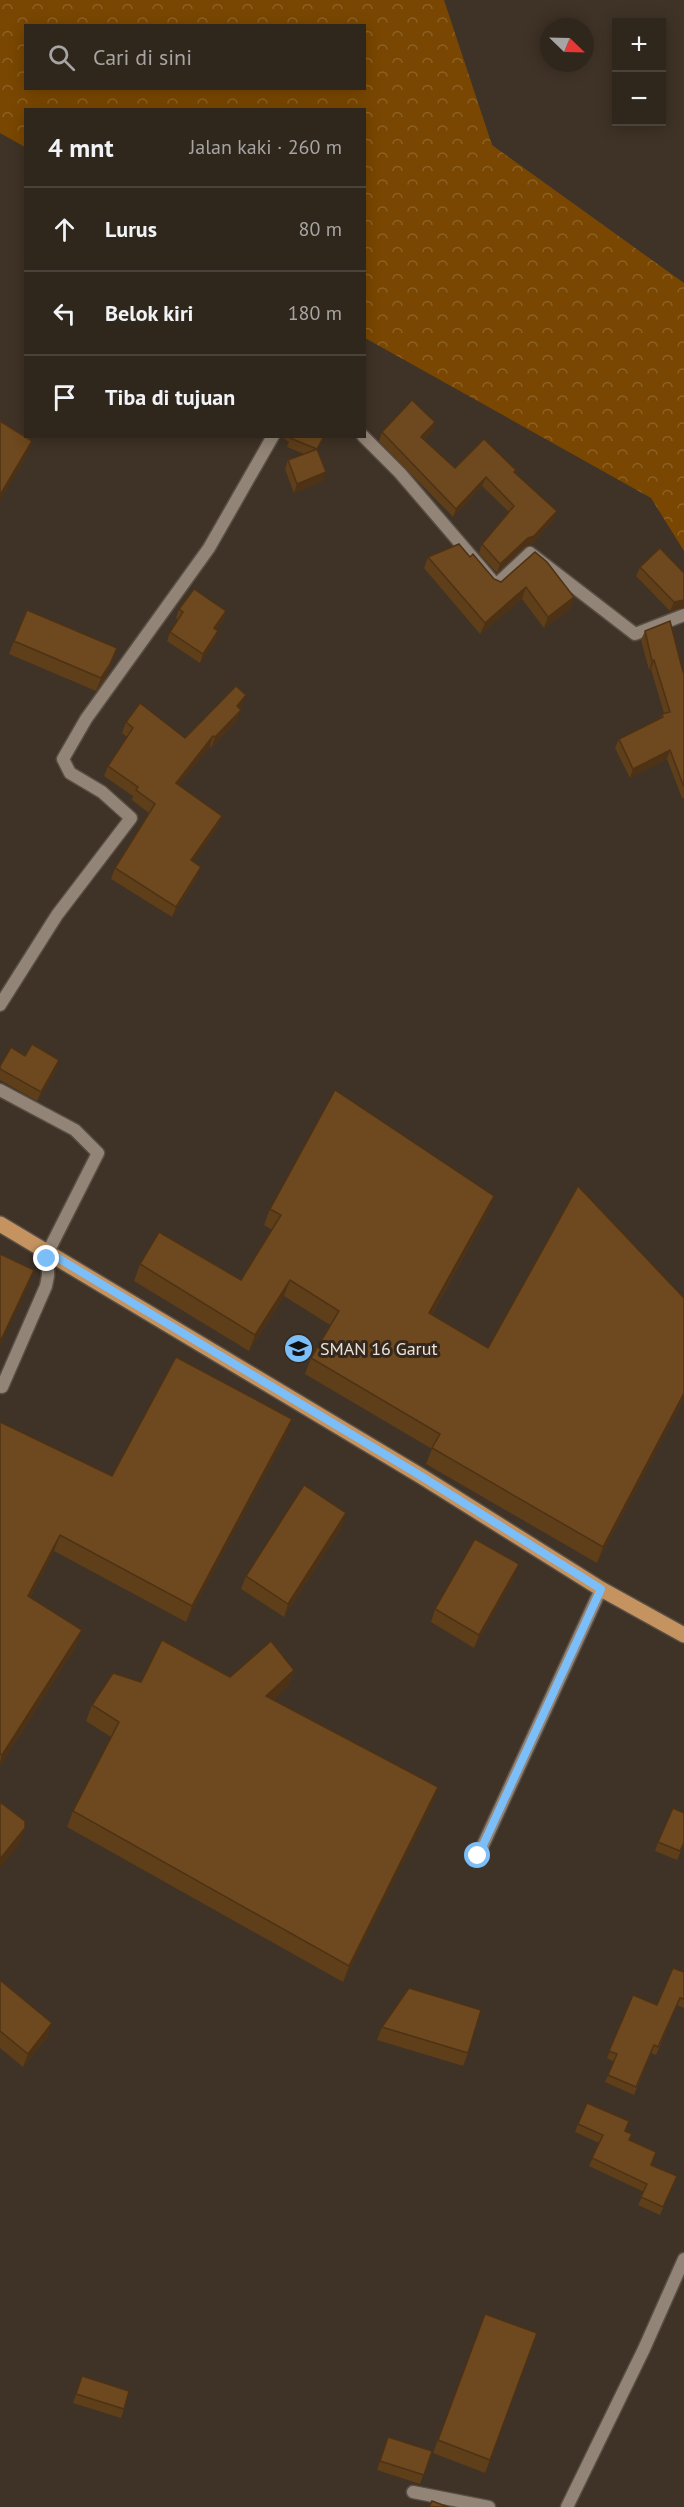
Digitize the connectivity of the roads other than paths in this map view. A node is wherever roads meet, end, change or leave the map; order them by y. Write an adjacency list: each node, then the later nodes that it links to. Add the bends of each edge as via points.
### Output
1 (272, 438): 4 (street, via 209,548 86,719 63,759 70,773 102,792 131,818 57,915)
2 (365, 438): 3 (street, via 496,585 530,552 635,633)
3 (684, 615)
4 (0, 1005)
5 (0, 1089): 7 (street, via 75,1130 98,1153)
6 (0, 1224): 7 (main road)
7 (48, 1252): 8 (street, via 46,1286); 9 (main road)
8 (2, 1387)
9 (601, 1589): 10 (main road); 11 (street)
10 (684, 1635)
11 (478, 1856)
12 (684, 2259): 15 (street)
13 (413, 2492): 14 (street)
14 (489, 2507)
15 (567, 2507)

